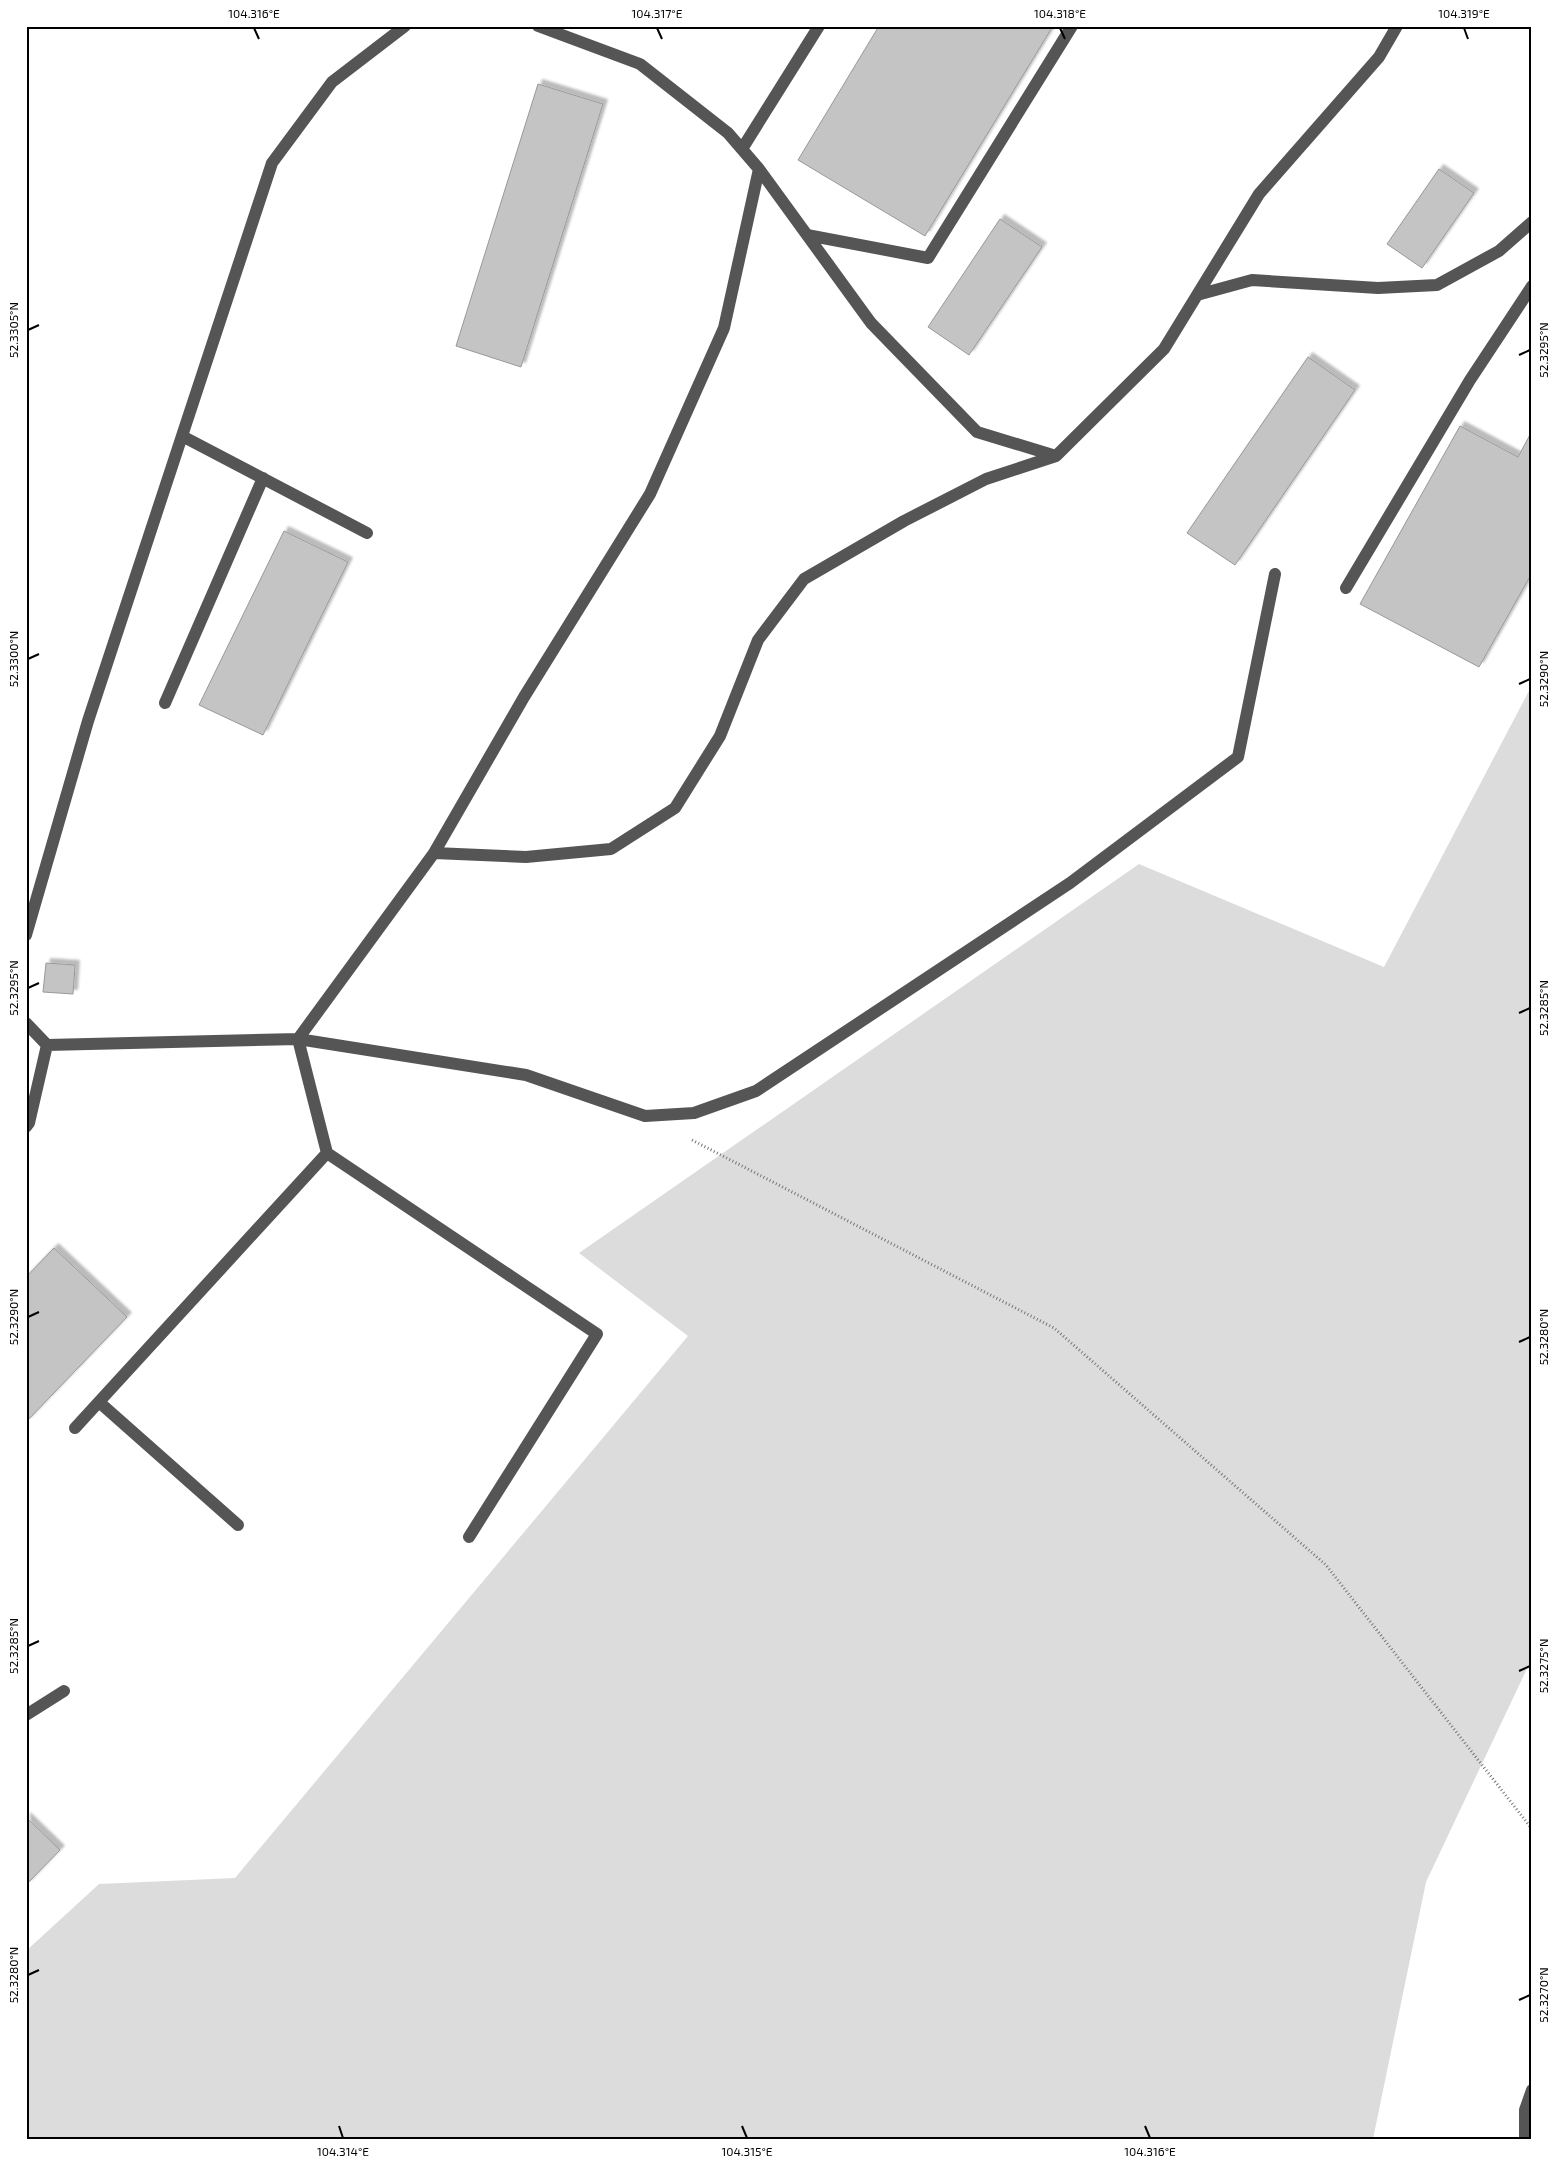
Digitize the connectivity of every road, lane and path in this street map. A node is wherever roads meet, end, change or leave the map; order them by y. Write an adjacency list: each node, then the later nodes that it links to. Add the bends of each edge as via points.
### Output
1 (405, 26): 12 (street, via 332,82 272,163)
2 (538, 26): 6 (street, via 640,64 728,132)
3 (819, 26): 6 (street)
4 (1072, 26): 9 (street, via 928,258)
5 (1397, 26): 11 (street, via 1379,57 1259,194)
6 (742, 149): 7 (street)
7 (758, 169): 9 (street); 19 (street, via 724,328 650,494 524,697)
8 (1532, 222): 11 (street, via 1499,251 1437,285 1378,288 1252,280)
9 (807, 235): 13 (street, via 872,323 977,432)
10 (1532, 286): 17 (street, via 1470,380)
11 (1197, 295): 13 (street, via 1164,349)
12 (182, 436): 14 (street); 20 (street, via 88,721)
13 (1056, 456): 19 (street, via 986,479 904,521 804,579 758,640 720,736 675,808 643,829 611,849 526,857)
14 (263, 478): 15 (street); 18 (street)
15 (367, 533)
16 (1275, 574): 22 (street, via 1238,757 1070,883 756,1091 694,1113 645,1116 526,1074)
17 (1346, 588)
18 (165, 703)
19 (434, 853): 22 (street)
20 (26, 935)
21 (26, 1023): 23 (street)
22 (298, 1039): 23 (street); 26 (street)
23 (47, 1046): 24 (street)
24 (26, 1127)
25 (688, 1138): 33 (path, via 1054,1328 1326,1566)
26 (327, 1153): 27 (street); 30 (street, via 597,1334)
27 (99, 1402): 28 (street); 29 (street)
28 (75, 1428)
29 (238, 1525)
30 (469, 1537)
31 (64, 1690): 32 (street)
32 (26, 1715)
33 (1532, 1829)
34 (1532, 2090): 35 (street, via 1526,2110)
35 (1525, 2139)

